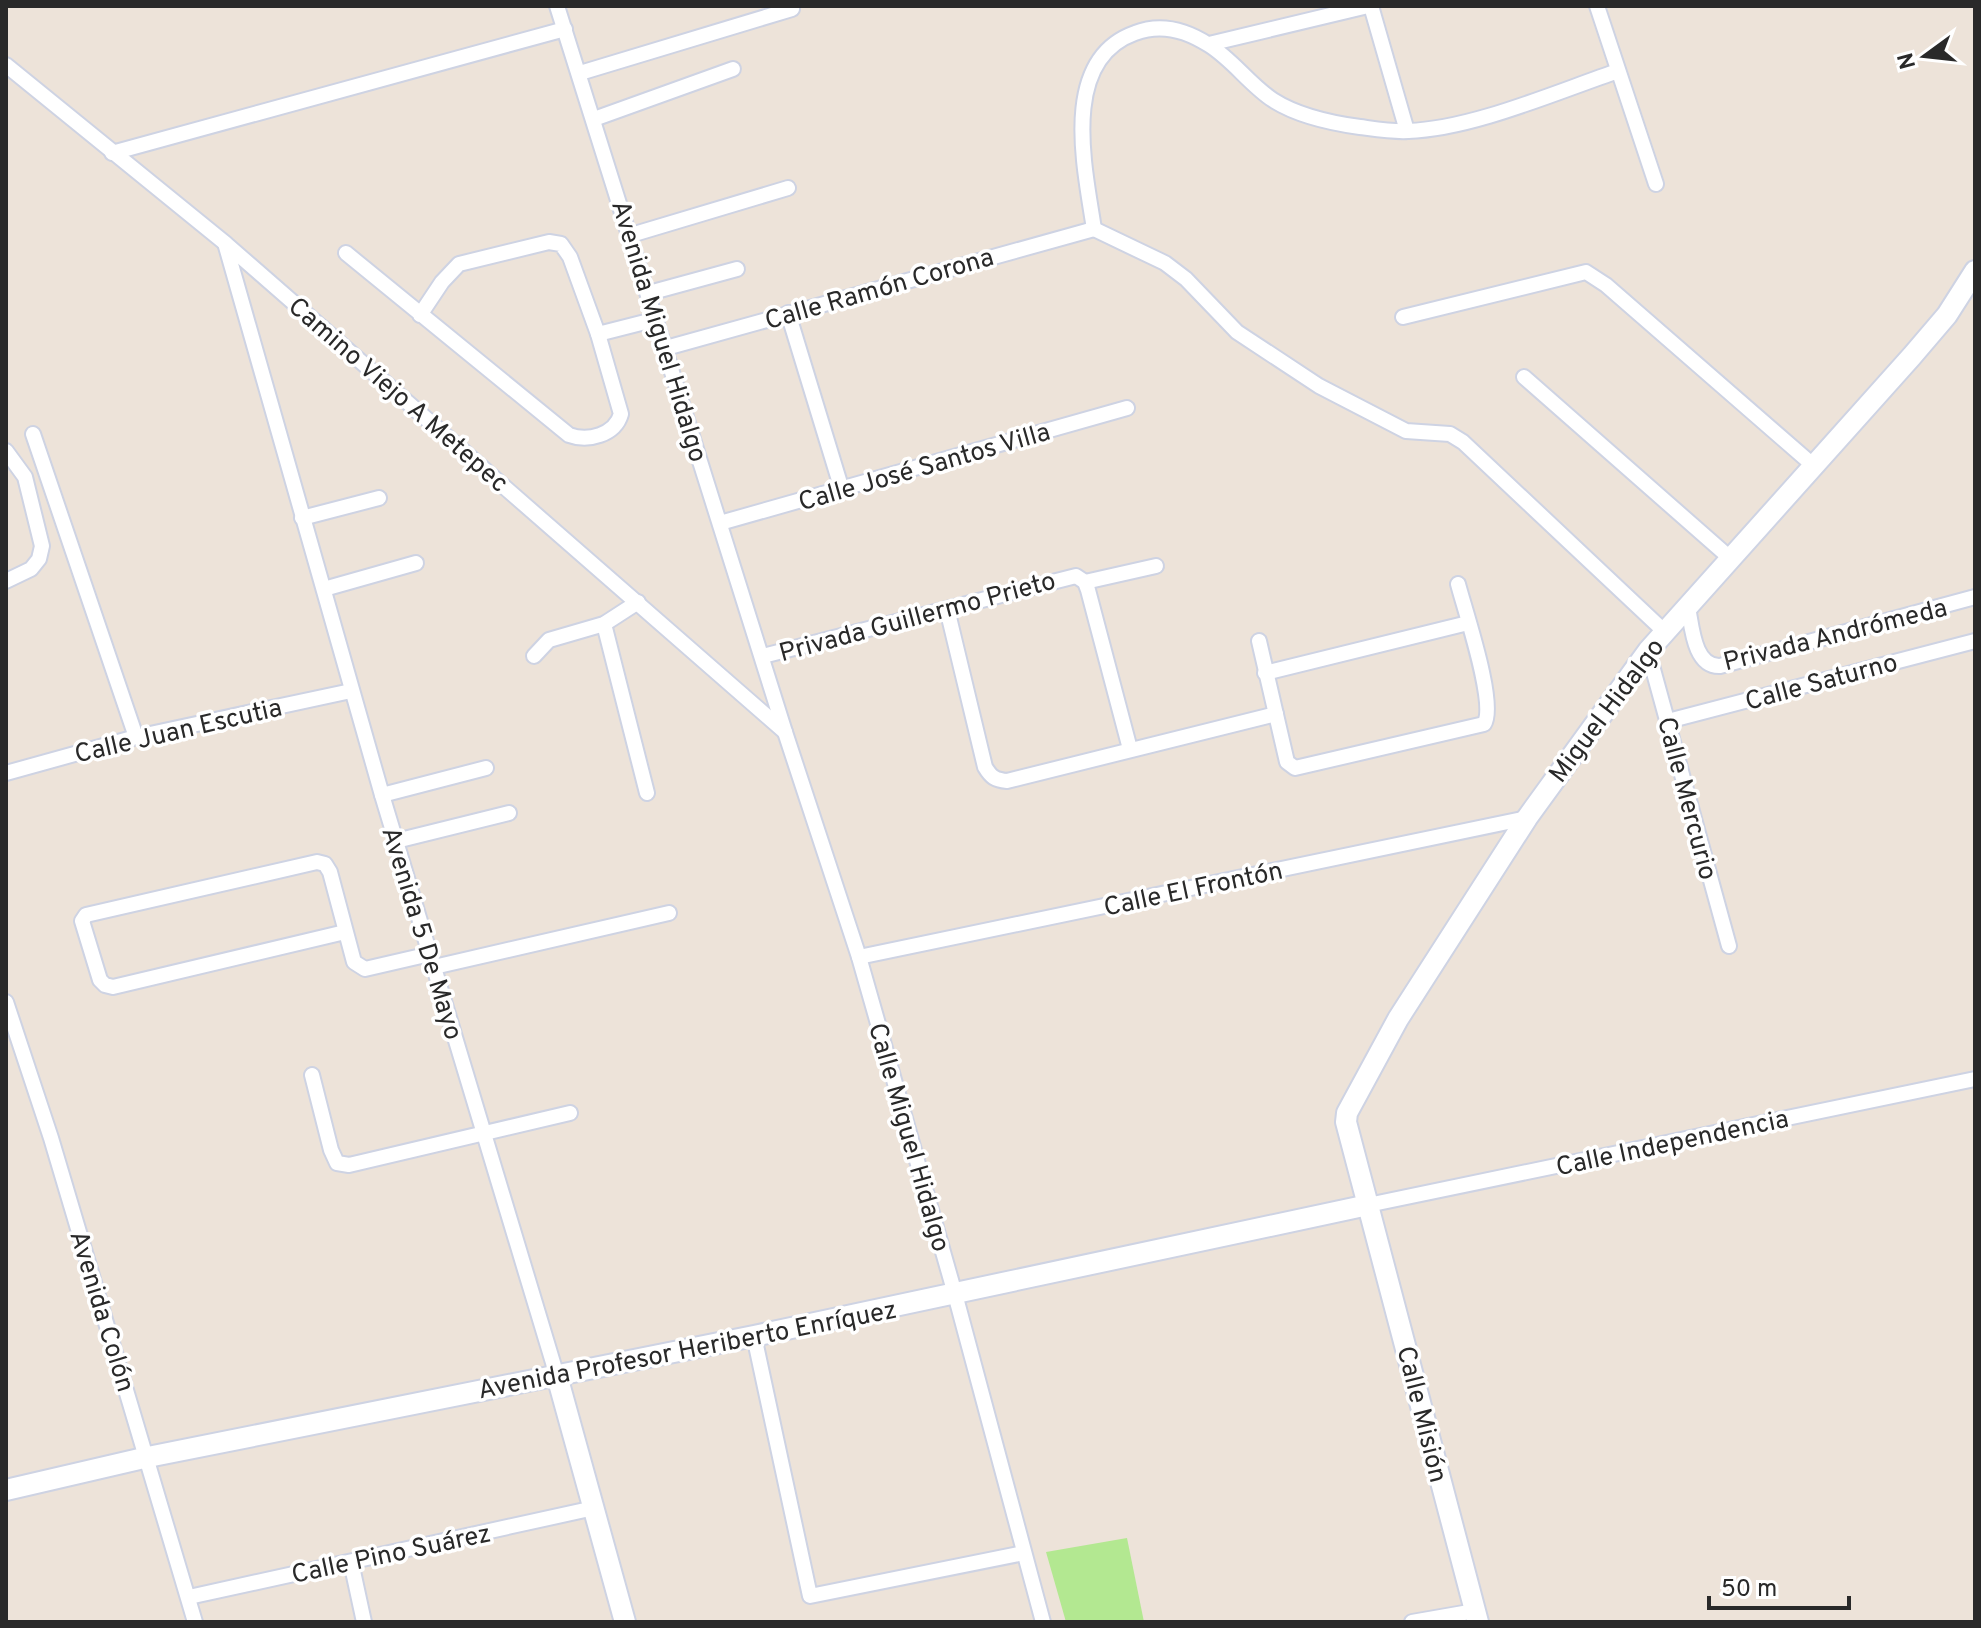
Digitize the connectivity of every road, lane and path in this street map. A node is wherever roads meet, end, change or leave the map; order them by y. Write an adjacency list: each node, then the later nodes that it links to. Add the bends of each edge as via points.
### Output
1 (557, 6): 5 (street, Avenida Miguel Hidalgo)
2 (1370, 6): 6 (street); 12 (street)
3 (1597, 6): 9 (street)
4 (792, 9): 10 (street)
5 (565, 29): 10 (street, Avenida Miguel Hidalgo); 13 (street)
6 (1209, 44): 12 (street, via 1285,106 1320,120); 16 (street, via 1165,26 1146,29 1124,37 1090,78 1080,135)
7 (6, 65): 13 (street, Camino Viejo A Metepec)
8 (733, 69): 11 (street)
9 (1618, 71): 12 (street, via 1479,117); 14 (street)
10 (580, 73): 11 (street, Avenida Miguel Hidalgo)
11 (594, 119): 17 (street, Avenida Miguel Hidalgo)
12 (1407, 131)
13 (112, 153): 18 (street, Camino Viejo A Metepec)
14 (1656, 184)
15 (788, 188): 17 (street)
16 (1094, 229): 23 (street, Calle Ramón Corona); 51 (street, via 1165,263 1237,332 1319,386 1406,431 1450,434 1463,442)
17 (631, 235): 22 (street, Avenida Miguel Hidalgo)
18 (225, 243): 36 (street, Avenida 5 De Mayo); 46 (street, Camino Viejo A Metepec)
19 (346, 253): 24 (street)
20 (737, 269): 22 (street)
21 (1975, 271): 33 (main road, Miguel Hidalgo, via 1947,315)
22 (649, 293): 26 (street, Avenida Miguel Hidalgo)
23 (788, 313): 28 (street, Calle Ramón Corona); 34 (street)
24 (420, 315): 27 (street, via 459,264 556,242 570,257); 27 (street, via 558,428 580,439 610,430 621,414)
25 (1403, 317): 33 (street, via 1586,272)
26 (657, 319): 27 (street); 28 (street, Avenida Miguel Hidalgo)
27 (598, 334)
28 (666, 348): 37 (street, Avenida Miguel Hidalgo)
29 (1524, 377): 38 (street)
30 (1127, 408): 34 (street, Calle José Santos Villa)
31 (33, 434): 62 (street)
32 (6, 451): 42 (street, via 25,477 42,546 31,569)
33 (1814, 466): 38 (main road, Miguel Hidalgo)
34 (842, 490): 37 (street, Calle José Santos Villa)
35 (379, 498): 36 (street)
36 (302, 518): 44 (street, Avenida 5 De Mayo)
37 (720, 523): 56 (street, Avenida Miguel Hidalgo)
38 (1730, 558): 47 (main road, Miguel Hidalgo)
39 (416, 563): 44 (street)
40 (1156, 566): 41 (street, Privada Guillermo Prieto)
41 (1079, 579): 48 (street, Privada Guillermo Prieto); 63 (street)
42 (6, 581)
43 (1458, 584): 49 (street)
44 (324, 589): 58 (street, Avenida 5 De Mayo)
45 (1975, 597): 47 (street, Privada Andrómeda, via 1720,666 1704,661)
46 (638, 602): 50 (street); 61 (street, Camino Viejo A Metepec)
47 (1688, 607): 51 (main road, Miguel Hidalgo)
48 (947, 609): 56 (street, Privada Guillermo Prieto); 63 (street, via 990,776 1007,781)
49 (1468, 623): 57 (street); 59 (street, via 1488,694 1484,724 1298,769 1287,762)
50 (604, 624): 55 (street, via 555,637); 66 (street)
51 (1665, 632): 54 (main road, Miguel Hidalgo)
52 (1259, 641): 57 (street)
53 (1975, 641): 60 (street, Calle Saturno)
54 (1648, 651): 60 (street, Calle Mercurio); 69 (main road, Miguel Hidalgo)
55 (534, 656)
56 (763, 656): 61 (street, Calle Miguel Hidalgo)
57 (1265, 673): 59 (street)
58 (351, 691): 62 (street, Calle Juan Escutia); 67 (street, Avenida 5 De Mayo)
59 (1276, 714): 63 (street)
60 (1668, 721): 73 (street, Calle Mercurio)
61 (785, 732): 74 (street, Calle Miguel Hidalgo)
62 (136, 737): 65 (street, Calle Juan Escutia)
63 (1130, 749)
64 (486, 768): 67 (street)
65 (6, 773)
66 (647, 793)
67 (382, 795): 70 (street, Avenida 5 De Mayo)
68 (509, 813): 70 (street)
69 (1527, 818): 74 (street, Calle El Frontón); 81 (main road, Miguel Hidalgo, via 1398,1019 1347,1113)
70 (396, 841): 75 (street, Avenida 5 De Mayo)
71 (669, 913): 75 (street)
72 (345, 932): 72 (street, via 330,872 317,862 86,915 82,921 100,980 113,987); 75 (street, via 361,968)
73 (1729, 946)
74 (859, 957): 82 (street, Calle Miguel Hidalgo)
75 (432, 960): 80 (street, Avenida 5 De Mayo)
76 (6, 1002): 85 (street, Avenida Colón)
77 (312, 1075): 80 (street, via 337,1163 349,1165)
78 (1975, 1079): 81 (street, Calle Independencia)
79 (570, 1113): 80 (street)
80 (484, 1134): 84 (street, Avenida 5 De Mayo)
81 (1368, 1205): 82 (main road, Avenida Profesor Heriberto Enríquez); 91 (main road, Calle Misión)
82 (955, 1294): 83 (main road, Avenida Profesor Heriberto Enríquez); 88 (street, Calle Miguel Hidalgo)
83 (754, 1336): 84 (main road, Avenida Profesor Heriberto Enríquez); 88 (street, via 810,1596)
84 (557, 1376): 85 (main road, Avenida Profesor Heriberto Enríquez); 87 (main road, Avenida 5 De Mayo)
85 (148, 1457): 86 (main road, Avenida Profesor Heriberto Enríquez); 90 (street, Avenida Colón)
86 (6, 1490)
87 (594, 1508): 89 (street, Calle Pino Suárez); 94 (main road, Avenida 5 De Mayo)
88 (1024, 1553): 95 (street, Calle Miguel Hidalgo)
89 (351, 1562): 90 (street, Calle Pino Suárez); 93 (street)
90 (189, 1597): 92 (street, Avenida Colón)
91 (1476, 1616): 96 (street)
92 (195, 1622)
93 (364, 1622)
94 (625, 1622)
95 (1043, 1622)
96 (1412, 1622)

